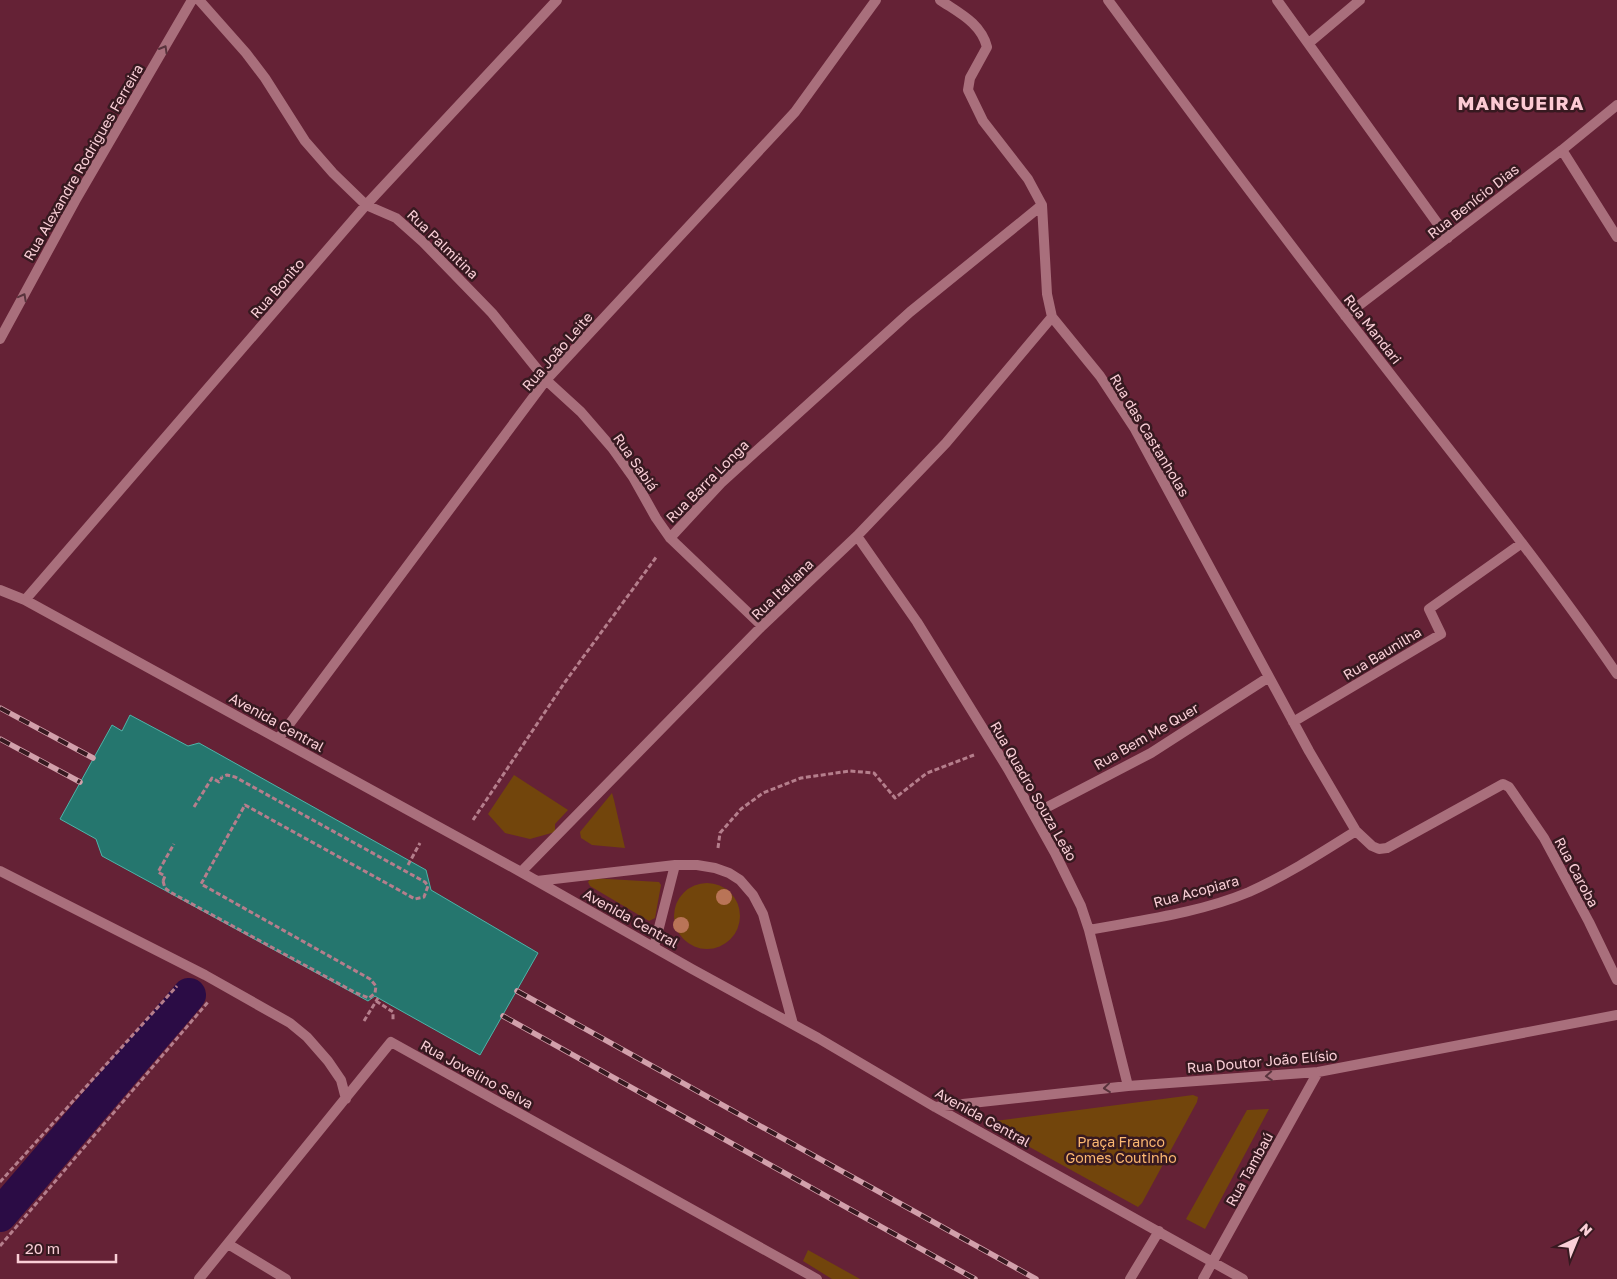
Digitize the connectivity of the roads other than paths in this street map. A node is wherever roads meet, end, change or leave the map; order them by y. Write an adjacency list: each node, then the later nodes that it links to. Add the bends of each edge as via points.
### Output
1 (192, 0): 18 (street, Rua Alexandre Rodrigues Ferreira, one-way to 1, via 75,201)
2 (200, 0): 12 (street, Rua Palmitina, via 265,78 305,141)
3 (557, 0): 12 (street, Rua Bonito)
4 (876, 0): 19 (street, Rua João Leite, via 795,112)
5 (940, 0): 13 (street, Rua das Castanholas, via 972,21 985,39 987,47 970,78 968,90 983,121 1028,179)
6 (1108, 0): 16 (street, Rua Mandari)
7 (1277, 0): 9 (street)
8 (1360, 0): 9 (street)
9 (1309, 43): 15 (street)
10 (1617, 105): 11 (street, Rua Benício Dias)
11 (1562, 150): 14 (street); 15 (street, Rua Benício Dias)
12 (366, 205): 19 (street, Rua Palmitina, via 396,218 423,242 492,313); 24 (street, Rua Bonito)
13 (1042, 205): 17 (street, Rua das Castanholas, via 1047,294); 21 (street, Rua Barra Longa, via 910,312 721,483)
14 (1617, 237)
15 (1448, 238): 16 (street, Rua Benício Dias)
16 (1345, 316): 22 (street, Rua Mandari)
17 (1052, 317): 20 (street, Rua Italiana, via 946,443); 27 (street, Rua das Castanholas, via 1100,376 1135,429)
18 (0, 339)
19 (546, 380): 21 (street, Rua Sabiá, via 581,412 613,449); 29 (street, Rua João Leite)
20 (857, 536): 25 (street, Rua Italiana); 31 (street, Rua Quadro Souza Leão, via 918,622)
21 (670, 538): 25 (street, Rua Sabiá)
22 (1522, 543): 26 (street, Rua Mandari); 28 (street, Rua Baunilha, via 1429,609 1441,634)
23 (0, 590): 24 (street, Avenida Central)
24 (25, 600): 29 (street, Avenida Central)
25 (762, 626): 35 (street, Rua Italiana)
26 (1617, 674)
27 (1269, 677): 28 (street, Rua das Castanholas); 31 (street, Rua Bem Me Quer, via 1151,753)
28 (1293, 722): 32 (street, Rua das Castanholas)
29 (279, 738): 35 (street, Avenida Central)
30 (1503, 784): 32 (street, Rua das Castanholas, via 1387,848 1372,846); 39 (street, Rua Caroba, via 1509,787 1544,838)
31 (1034, 814): 37 (street, Rua Quadro Souza Leão, via 1081,906)
32 (1356, 831): 37 (street, Rua Acopiara, via 1300,867 1248,892 1201,908)
33 (675, 864): 36 (street); 38 (street); 41 (street, via 715,868 729,873 753,895 763,914)
34 (0, 871): 44 (street, via 290,1022 328,1061 341,1080)
35 (521, 872): 36 (street, Avenida Central)
36 (537, 880): 38 (street, Avenida Central)
37 (1089, 930): 43 (street, Rua Quadro Souza Leão)
38 (654, 947): 41 (street, Avenida Central)
39 (1617, 980)
40 (1617, 1015): 42 (street, Rua Doutor João Elísio)
41 (793, 1024): 45 (street, Avenida Central)
42 (1318, 1072): 43 (street, Rua Doutor João Elísio, one-way to 43); 48 (street, Rua Tambaú)
43 (1128, 1086): 45 (street, Rua Doutor João Elísio, one-way to 45)
44 (346, 1099): 47 (street, Rua Jovelino Selva); 51 (street, Rua Jovelino Selva, via 391,1042)
45 (935, 1107): 46 (street, Avenida Central)
46 (1159, 1231): 48 (street, Avenida Central); 52 (street)
47 (228, 1244): 49 (street, Rua Jovelino Selva); 50 (street)
48 (1213, 1261): 53 (street, Rua Tambaú); 54 (street, Avenida Central)
49 (199, 1279)
50 (286, 1279)
51 (817, 1279)
52 (1130, 1279)
53 (1203, 1279)
54 (1244, 1279)

